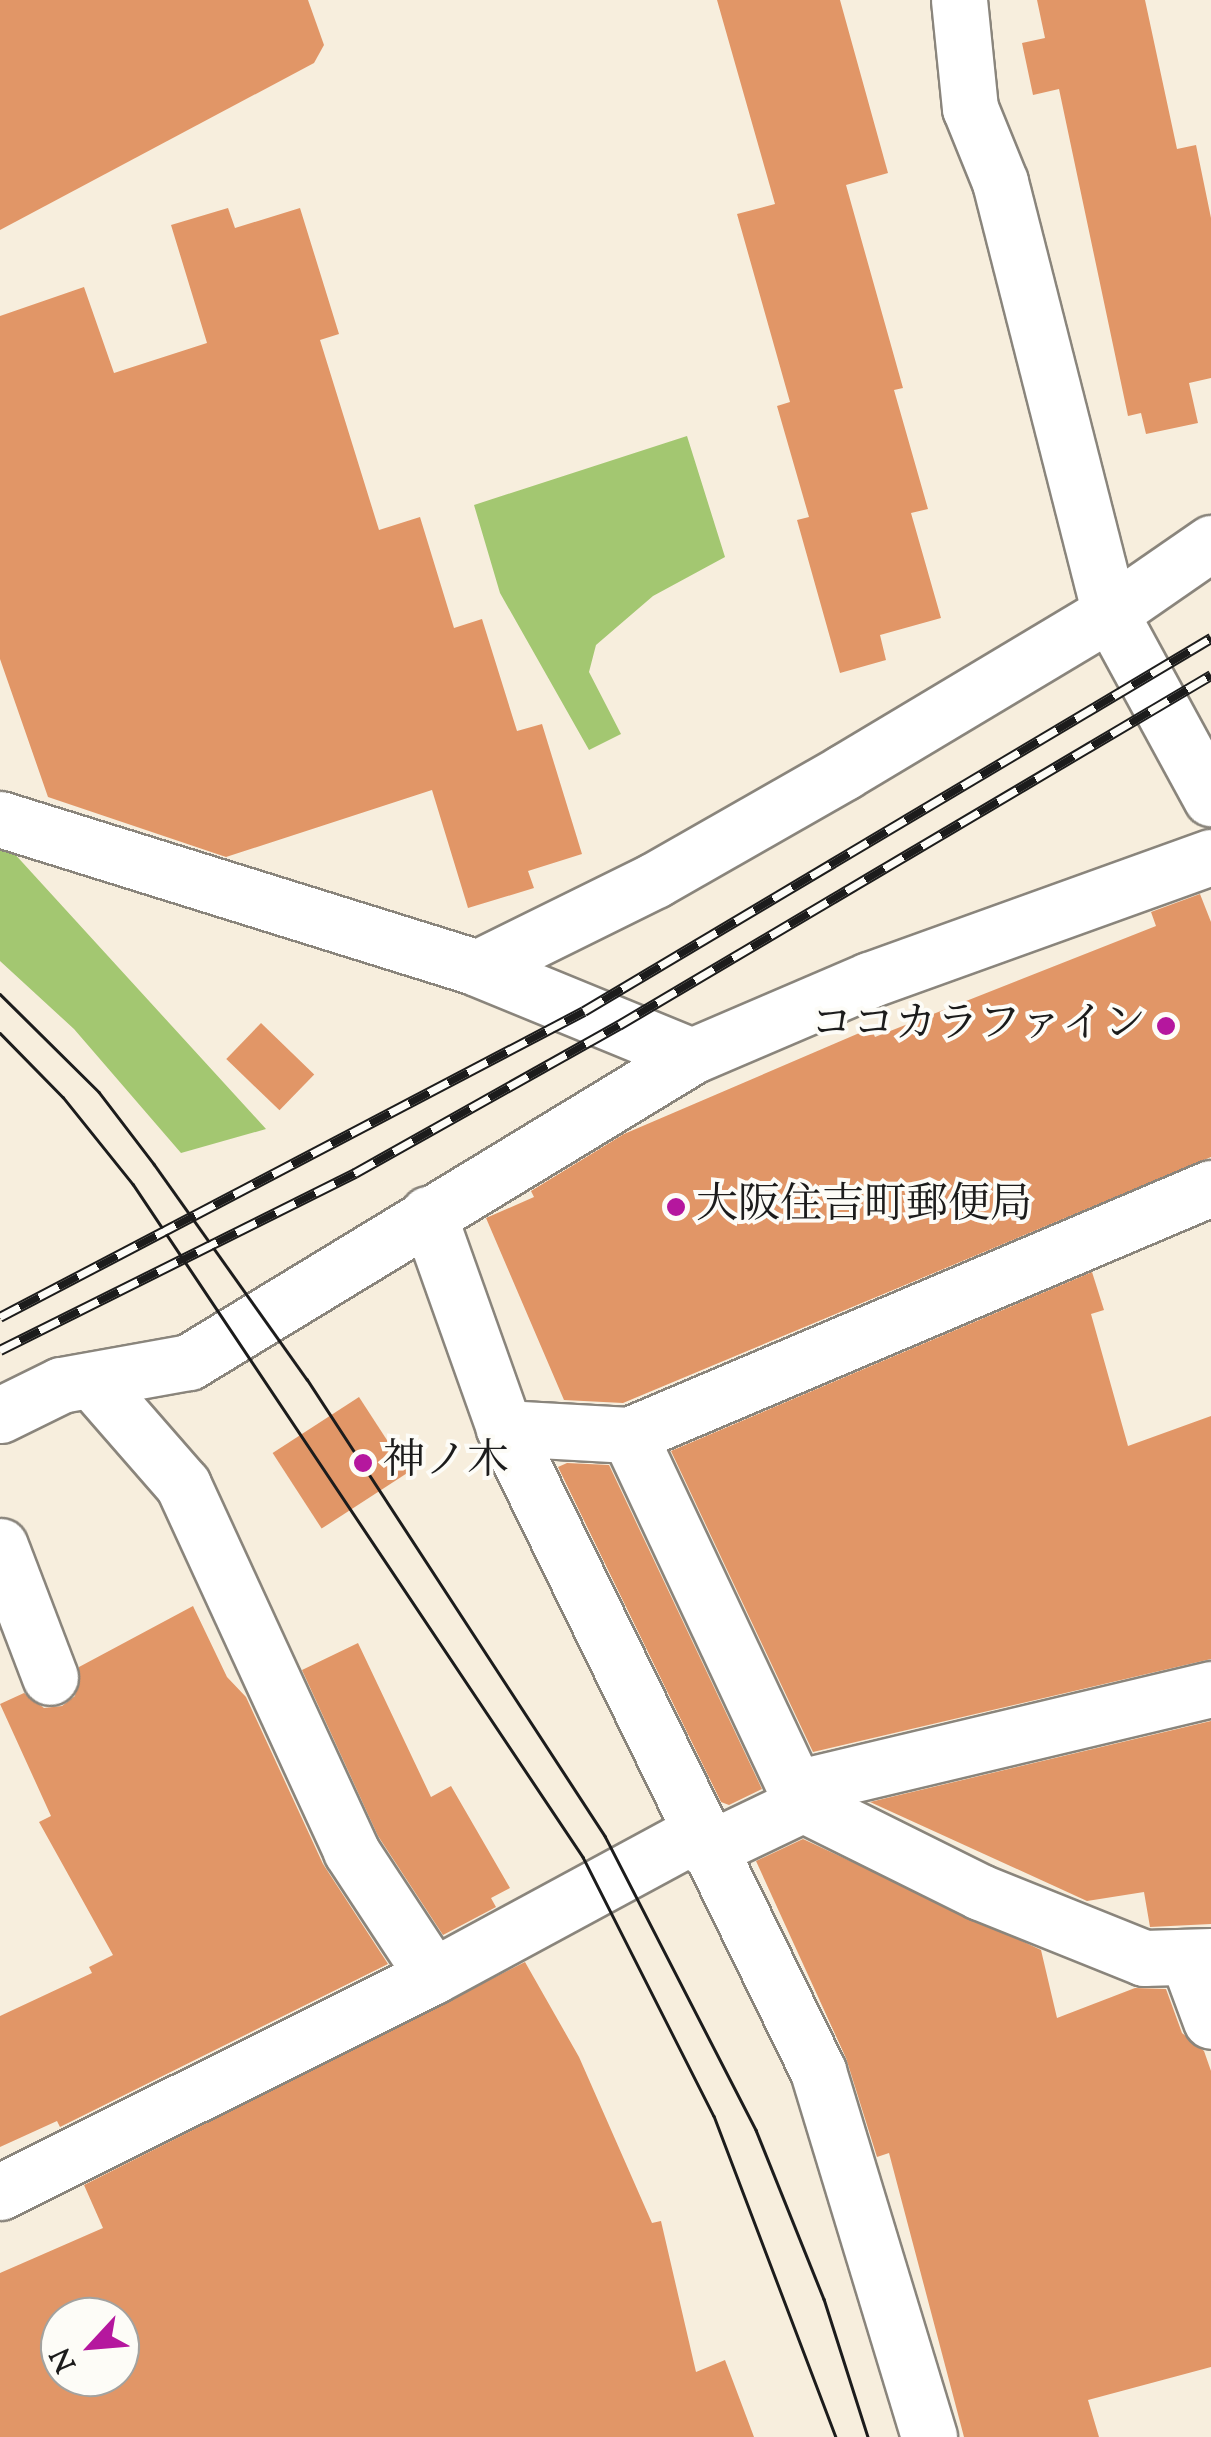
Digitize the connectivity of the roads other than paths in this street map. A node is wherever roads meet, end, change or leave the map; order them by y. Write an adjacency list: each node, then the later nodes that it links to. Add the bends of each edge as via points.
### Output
1 (959, 0): 3 (street, via 970,108 1000,182)
2 (1211, 543): 3 (street)
3 (1110, 613): 4 (street); 7 (street, via 655,880)
4 (1211, 798)
5 (3, 813): 7 (street)
6 (1211, 857): 8 (street, via 868,980)
7 (477, 968): 8 (street)
8 (692, 1056): 10 (street)
9 (1211, 1188): 14 (street)
10 (428, 1214): 11 (street, via 189,1362); 13 (street)
11 (95, 1384): 12 (street, via 61,1385); 21 (street, via 183,1484 351,1851)
12 (0, 1414)
13 (504, 1428): 14 (street); 19 (street)
14 (629, 1435): 18 (street)
15 (0, 1546): 16 (street)
16 (50, 1677)
17 (1211, 1690): 18 (street)
18 (800, 1796): 19 (street); 20 (street, via 998,1900 1144,1958)
19 (702, 1841): 21 (street); 24 (street, via 818,2071)
20 (1199, 1958): 22 (street)
21 (433, 1976): 23 (street)
22 (1211, 2021)
23 (0, 2192)
24 (930, 2437)

